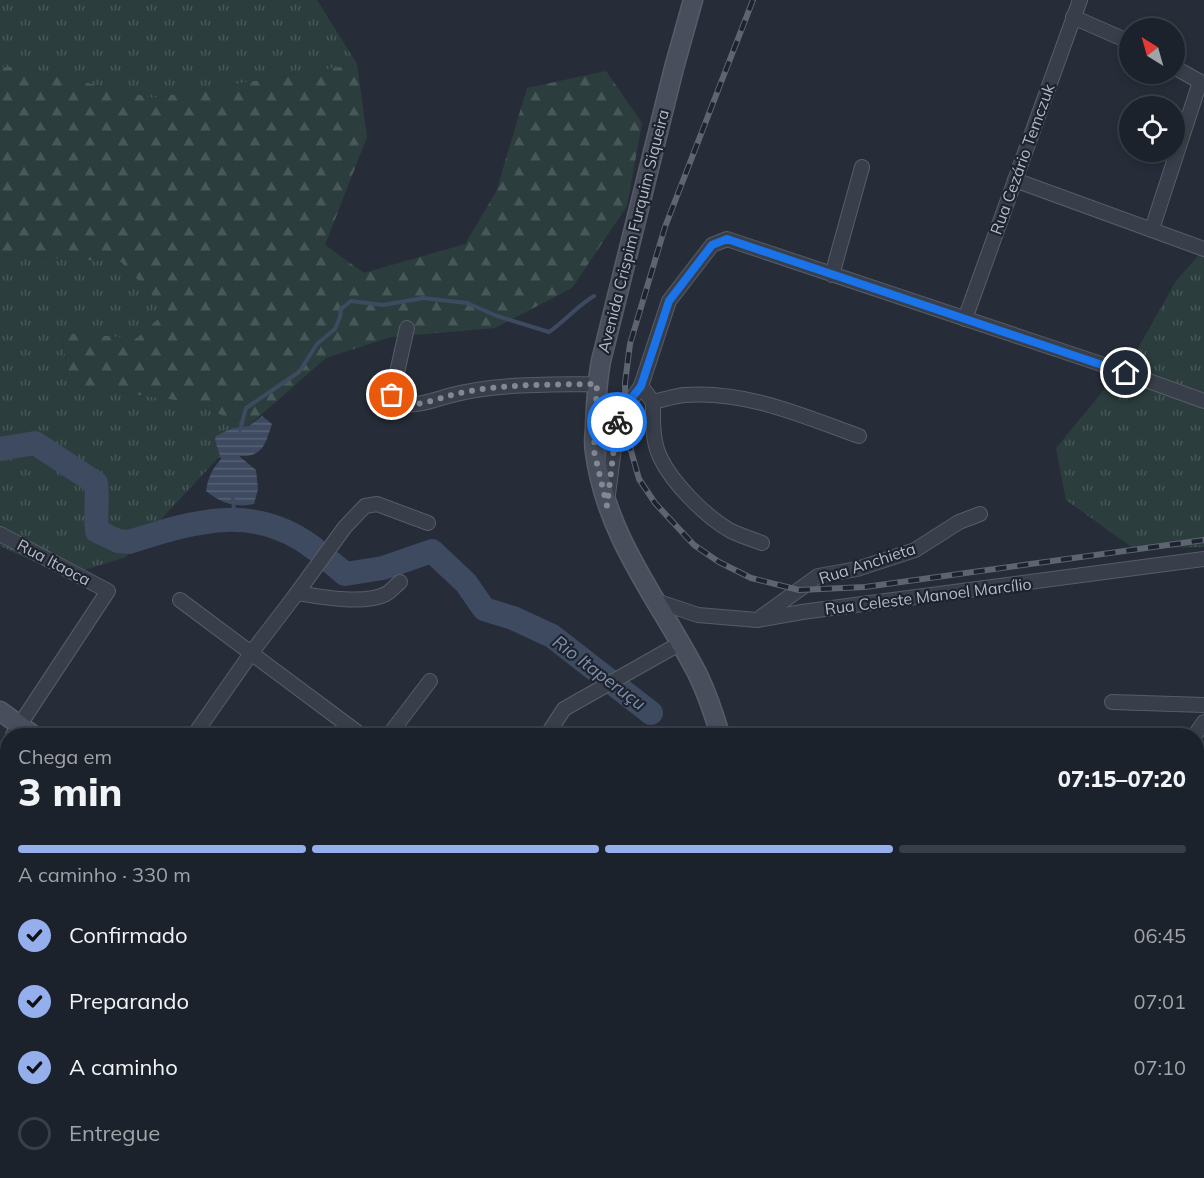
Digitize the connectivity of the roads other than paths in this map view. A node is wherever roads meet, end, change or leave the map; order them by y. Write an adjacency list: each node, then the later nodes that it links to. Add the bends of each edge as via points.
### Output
1 (693, 0): 14 (main road, Avenida Crispim Furquim Siqueira)
2 (1080, 0): 3 (street, Rua Cezário Temczuk)
3 (1073, 17): 4 (street); 8 (street, Rua Cezário Temczuk)
4 (1119, 37)
5 (1185, 73): 6 (street)
6 (1202, 83): 9 (street)
7 (862, 167): 11 (street)
8 (1015, 180): 9 (street); 12 (street, Rua Cezário Temczuk)
9 (1152, 229): 10 (street)
10 (1204, 249)
11 (832, 275): 12 (street); 15 (street, via 727,239 712,245 669,301)
12 (965, 319): 16 (street)
13 (407, 328): 14 (street, via 392,395 399,403 418,404 461,392 505,386)
14 (597, 384): 19 (main road, Avenida Crispim Furquim Siqueira, via 594,451)
15 (641, 386): 17 (street); 19 (street, via 618,418)
16 (1204, 400)
17 (653, 402): 18 (street, via 710,394 749,399); 23 (street, via 654,434 660,457 675,480 699,506 730,530)
18 (859, 436)
19 (607, 506): 28 (main road, Avenida Crispim Furquim Siqueira)
20 (981, 514): 29 (street, Rua Anchieta, via 959,522 915,550 857,569 818,576)
21 (428, 523): 26 (street, via 377,504 365,506)
22 (0, 534): 38 (street, Rua Itaoca, via 108,591)
23 (762, 543)
24 (1204, 559): 29 (street, Rua Celeste Manoel Marcílio)
25 (400, 582): 26 (street, via 386,594 364,599 330,599)
26 (297, 593): 31 (street)
27 (180, 600): 31 (street)
28 (653, 600): 29 (street, Rua Celeste Manoel Marcílio, via 698,615); 30 (main road, Avenida Crispim Furquim Siqueira)
29 (757, 620)
30 (680, 644): 33 (main road, Avenida Crispim Furquim Siqueira); 42 (street, via 564,709)
31 (252, 652): 39 (street); 40 (street)
32 (430, 681): 41 (street)
33 (705, 692): 43 (main road, Avenida Crispim Furquim Siqueira, via 702,707); 44 (main road, Avenida Crispim Furquim Siqueira)
34 (1112, 702): 35 (street)
35 (1204, 705)
36 (0, 711): 37 (main road)
37 (19, 728)
38 (24, 728)
39 (199, 728)
40 (351, 728)
41 (394, 728)
42 (552, 728)
43 (708, 728)
44 (718, 728)

